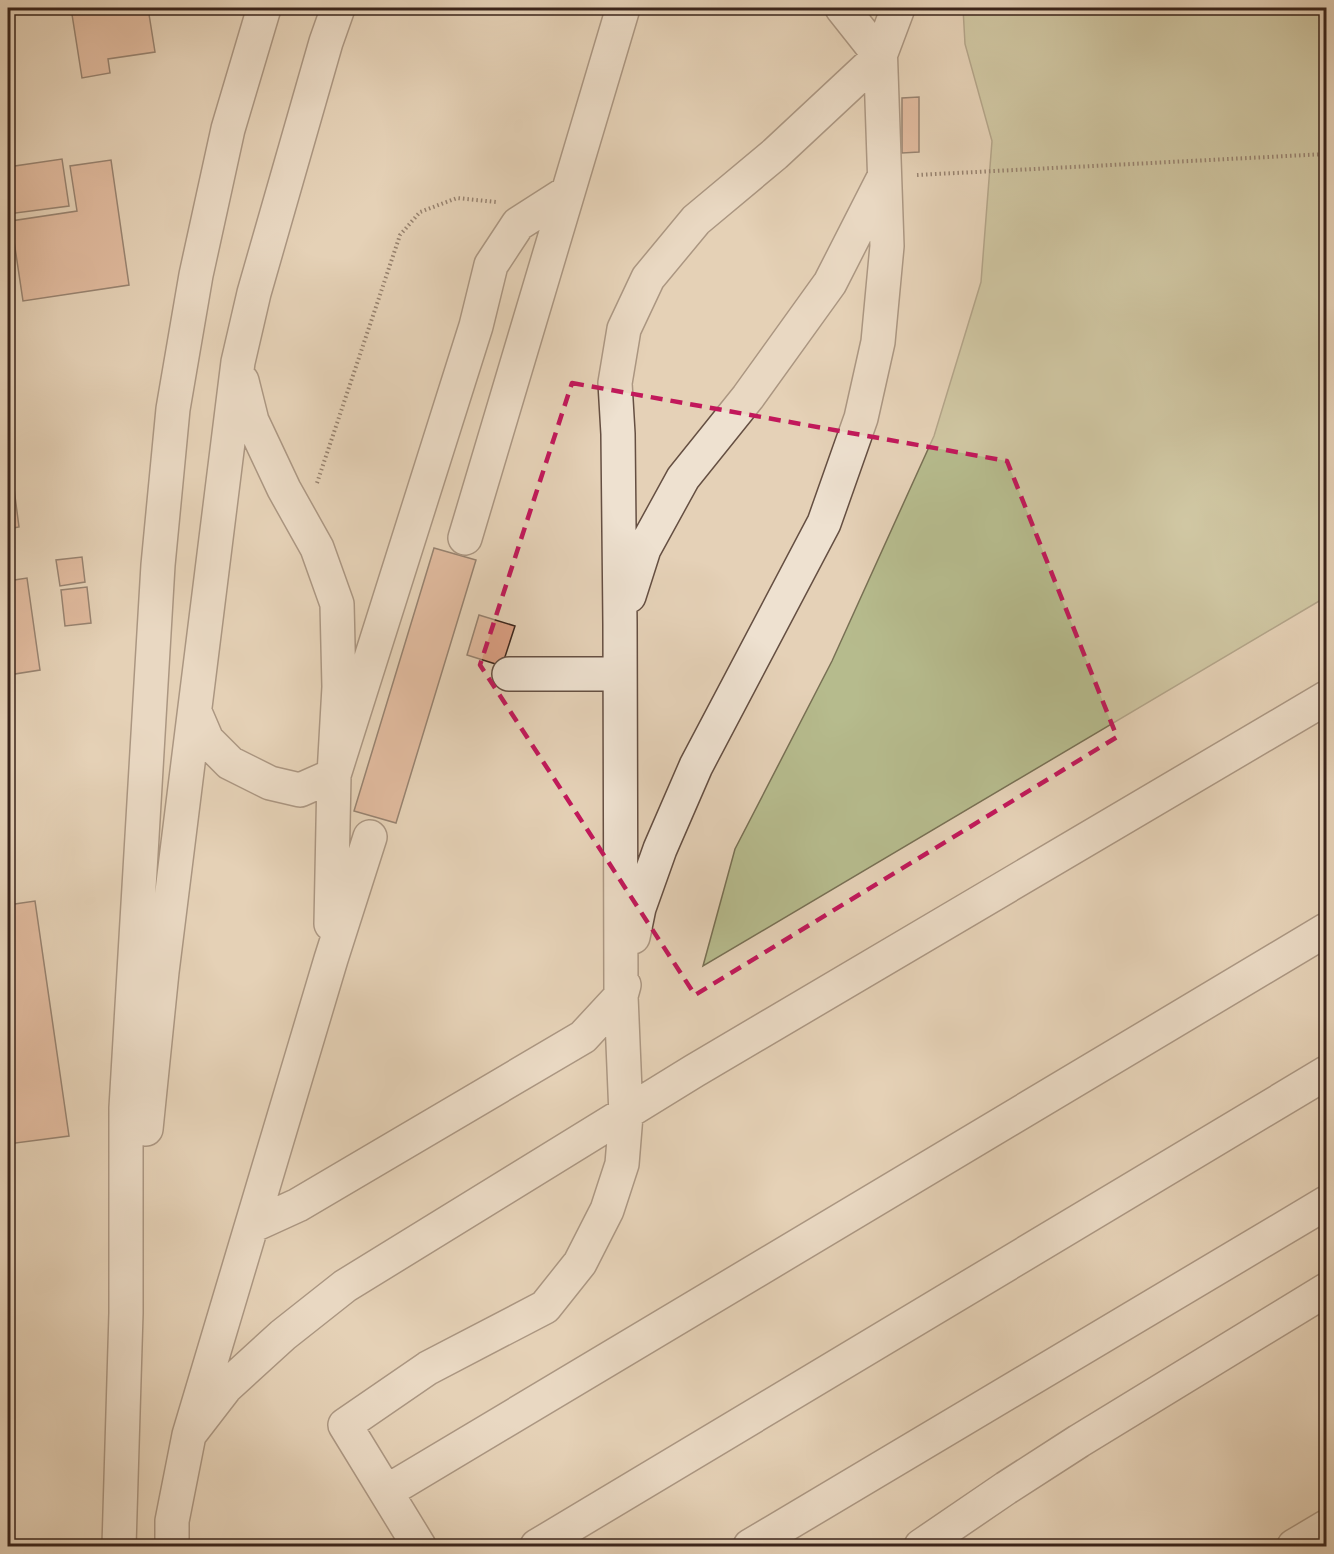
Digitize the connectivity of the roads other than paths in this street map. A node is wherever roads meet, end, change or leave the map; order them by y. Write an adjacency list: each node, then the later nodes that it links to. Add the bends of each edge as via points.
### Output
1 (264, 8): 27 (lane, via 228,129 196,275 173,408 158,565 126,1108)
2 (338, 8): 10 (lane, via 254,292)
3 (623, 8): 9 (lane)
4 (842, 8): 7 (lane)
5 (880, 8): 7 (lane)
6 (898, 8): 7 (lane)
7 (880, 56): 8 (lane); 12 (lane, via 775,154 696,220 648,278 624,329 615,382)
8 (884, 177): 12 (lane, via 830,283 748,397 683,478 644,549); 21 (lane, via 886,256 878,342 861,418 824,523 696,766 660,849 639,908)
9 (568, 192): 11 (lane); 17 (lane, via 518,224 491,265 476,326)
10 (238, 362): 16 (lane); 17 (lane, via 252,421 317,548 337,604 339,687)
11 (465, 538)
12 (620, 624): 14 (lane)
13 (509, 674): 14 (lane)
14 (620, 674): 21 (lane)
15 (1326, 698): 23 (lane)
16 (195, 712): 17 (lane, via 207,740 230,763 270,783 300,790); 27 (lane, via 162,972)
17 (334, 775): 20 (lane)
18 (370, 837): 20 (lane)
19 (1326, 930): 29 (lane)
20 (331, 959): 25 (lane)
21 (621, 996): 23 (lane); 25 (lane, via 583,1036 298,1205)
22 (1326, 1073): 34 (lane)
23 (626, 1115): 28 (lane, via 345,1286 226,1387); 29 (lane, via 622,1164 607,1210 580,1263 545,1307 428,1368 345,1425)
24 (1326, 1203): 35 (lane)
25 (252, 1226): 28 (lane)
26 (1326, 1290): 36 (lane, via 1051,1459)
27 (126, 1313): 31 (lane)
28 (189, 1435): 32 (lane, via 172,1521)
29 (386, 1492): 33 (lane)
30 (1326, 1527): 37 (lane)
31 (119, 1546)
32 (172, 1546)
33 (419, 1546)
34 (537, 1546)
35 (750, 1546)
36 (921, 1546)
37 (1294, 1546)

